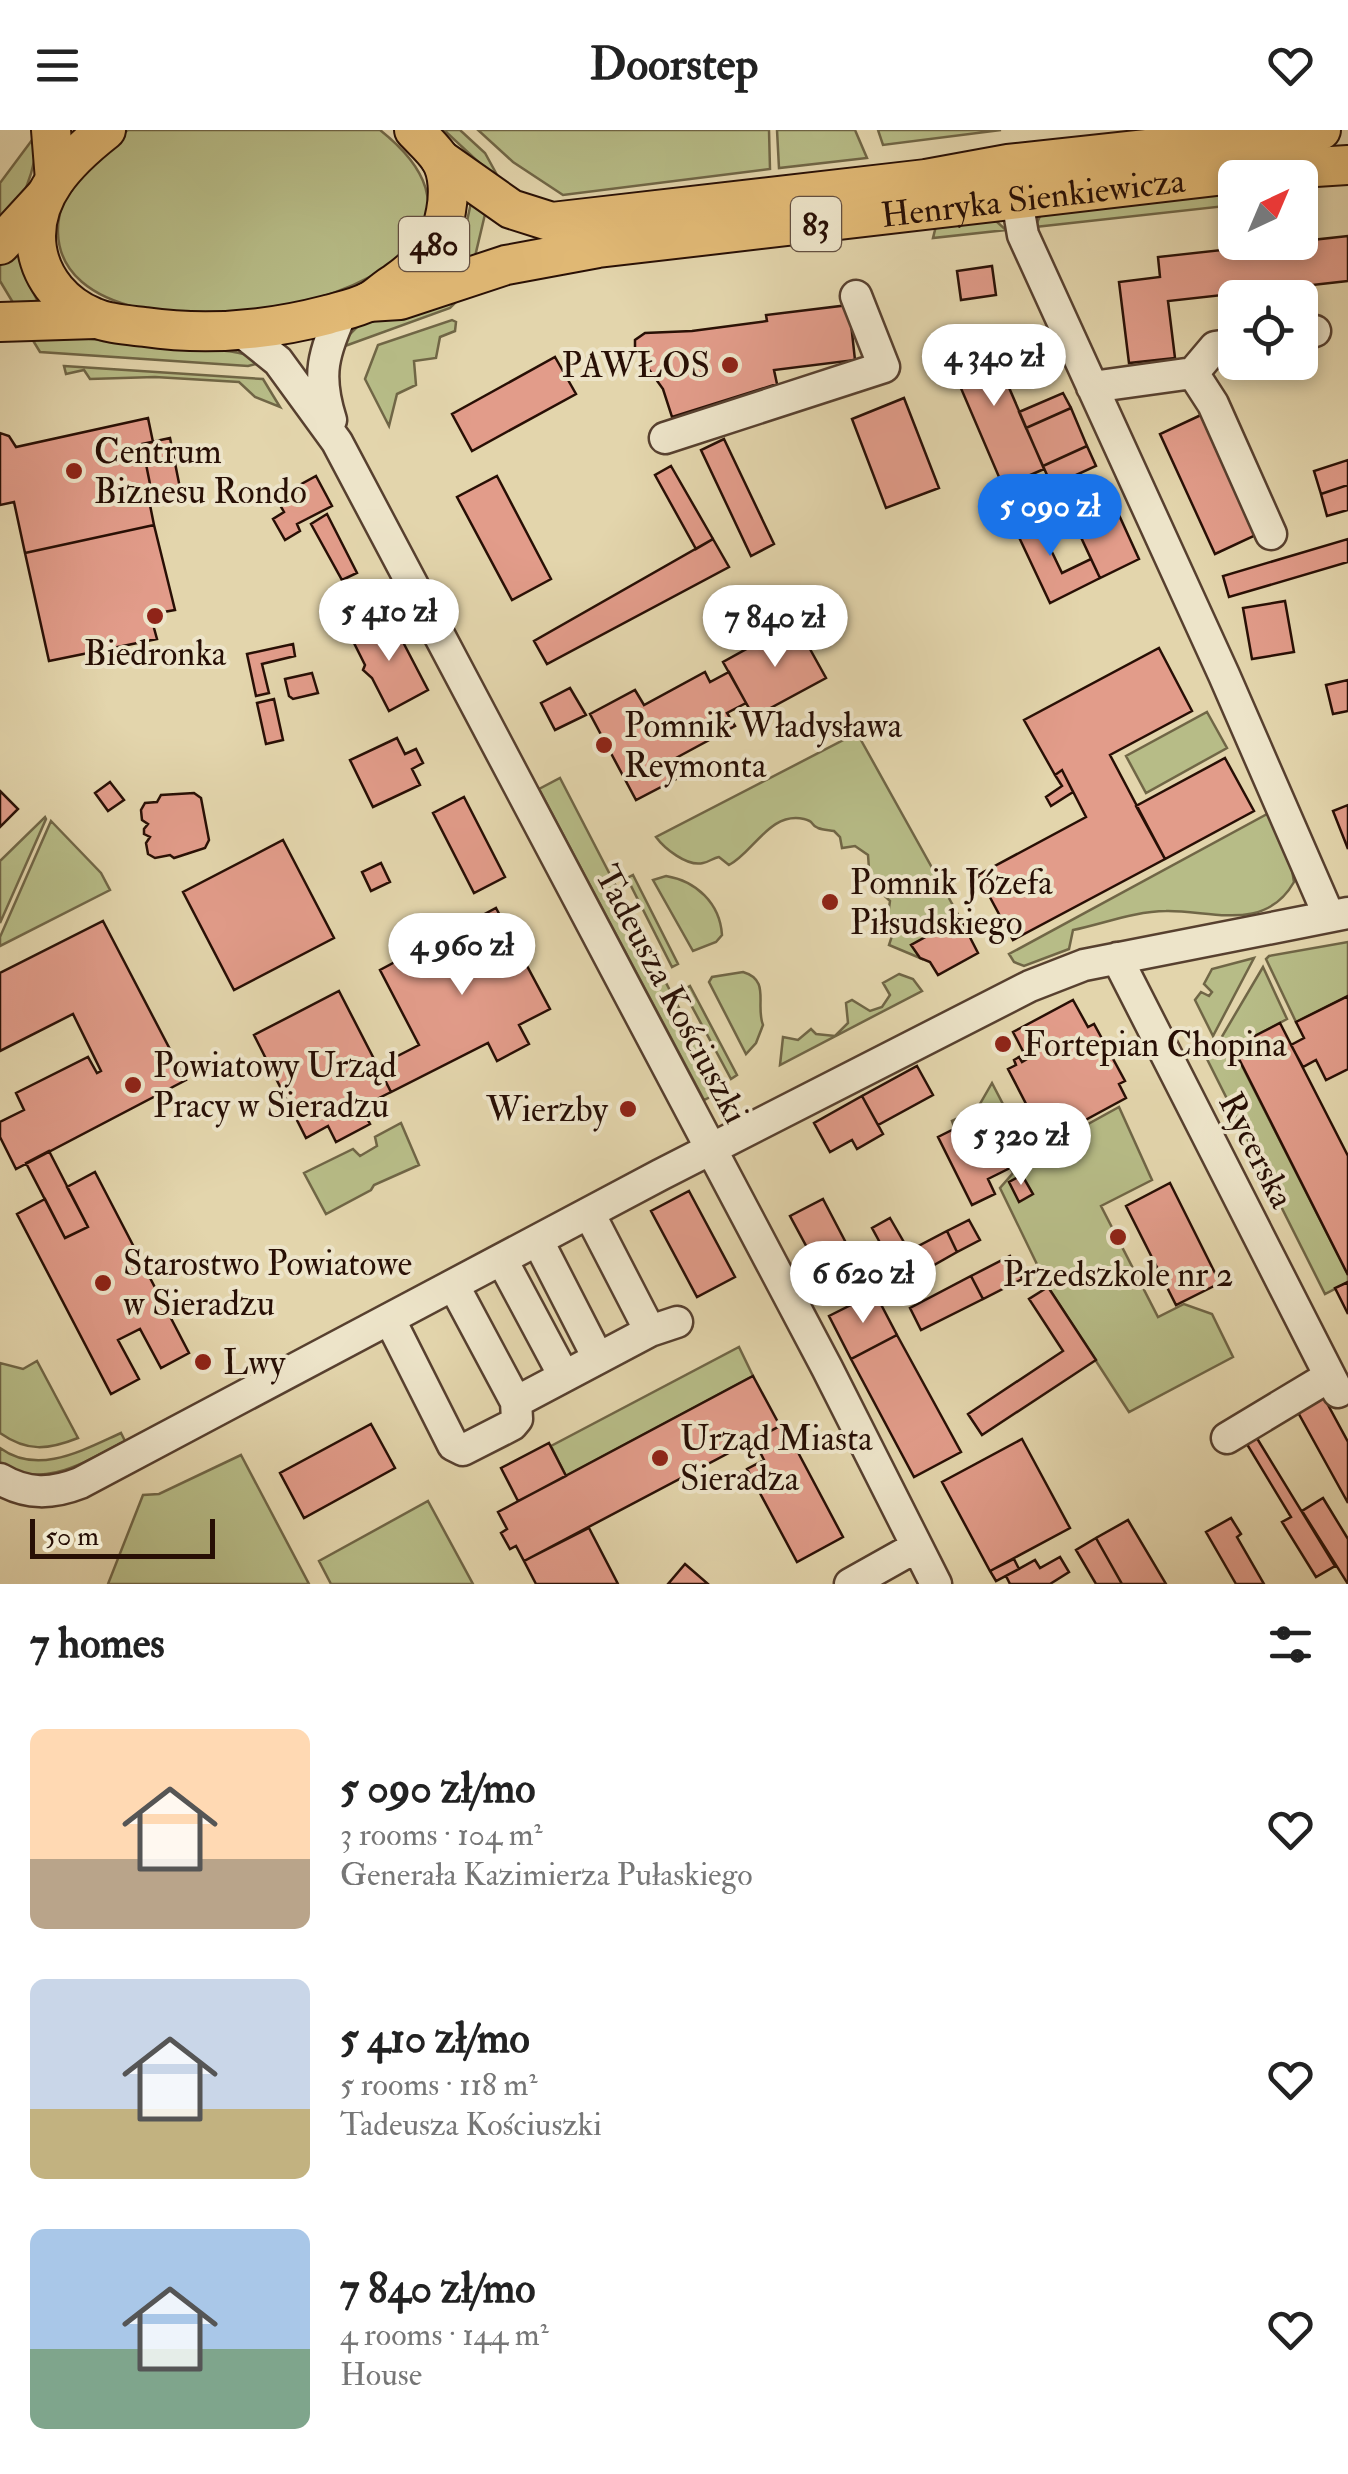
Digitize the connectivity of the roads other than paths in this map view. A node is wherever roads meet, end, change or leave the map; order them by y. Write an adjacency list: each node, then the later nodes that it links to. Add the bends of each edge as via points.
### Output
1 (51, 130): 7 (main road)
2 (106, 130): 7 (main road)
3 (414, 130): 5 (main road, Henryka Sienkiewicza)
4 (1321, 130): 5 (main road, Henryka Sienkiewicza / 83, via 552,222 512,209)
5 (440, 159): 11 (main road, 480, via 448,198 436,240 415,270)
6 (1348, 166): 8 (main road, Henryka Sienkiewicza / 83)
7 (51, 187): 9 (main road); 12 (main road, 83, via 36,232 42,267 60,295)
8 (1017, 200): 11 (main road, Henryka Sienkiewicza / 83, via 598,248); 17 (street, via 1023,235)
9 (0, 244)
10 (856, 296): 18 (street, via 884,367)
11 (356, 306): 14 (main road, 83); 19 (street, Tadeusza Kościuszki, via 322,358 323,396)
12 (95, 319): 13 (main road); 14 (main road, 83)
13 (0, 322)
14 (242, 332): 19 (street, Tadeusza Kościuszki, via 278,361)
15 (1218, 347): 16 (street)
16 (1193, 373): 17 (street); 20 (street)
17 (1092, 387): 21 (street)
18 (665, 438)
19 (338, 442): 23 (street, Tadeusza Kościuszki)
20 (1271, 534)
21 (1338, 915): 22 (street)
22 (1117, 958): 23 (street, via 1030,986); 31 (street, Rycerska)
23 (712, 1149): 24 (street); 35 (street, Tadeusza Kościuszki)
24 (589, 1214): 25 (street); 29 (street, via 664,1326)
25 (538, 1241): 26 (street); 29 (street)
26 (502, 1260): 27 (street); 30 (street)
27 (454, 1286): 28 (street); 32 (street)
28 (390, 1320): 32 (street, via 453,1445 463,1450 512,1425); 34 (street, via 80,1483 37,1492)
29 (598, 1358): 30 (street)
30 (564, 1376): 32 (street)
31 (1341, 1392): 33 (street)
32 (516, 1402)
33 (1226, 1438)
34 (0, 1479)
35 (916, 1547): 36 (street); 37 (street, Tadeusza Kościuszki)
36 (850, 1584)
37 (936, 1584)

